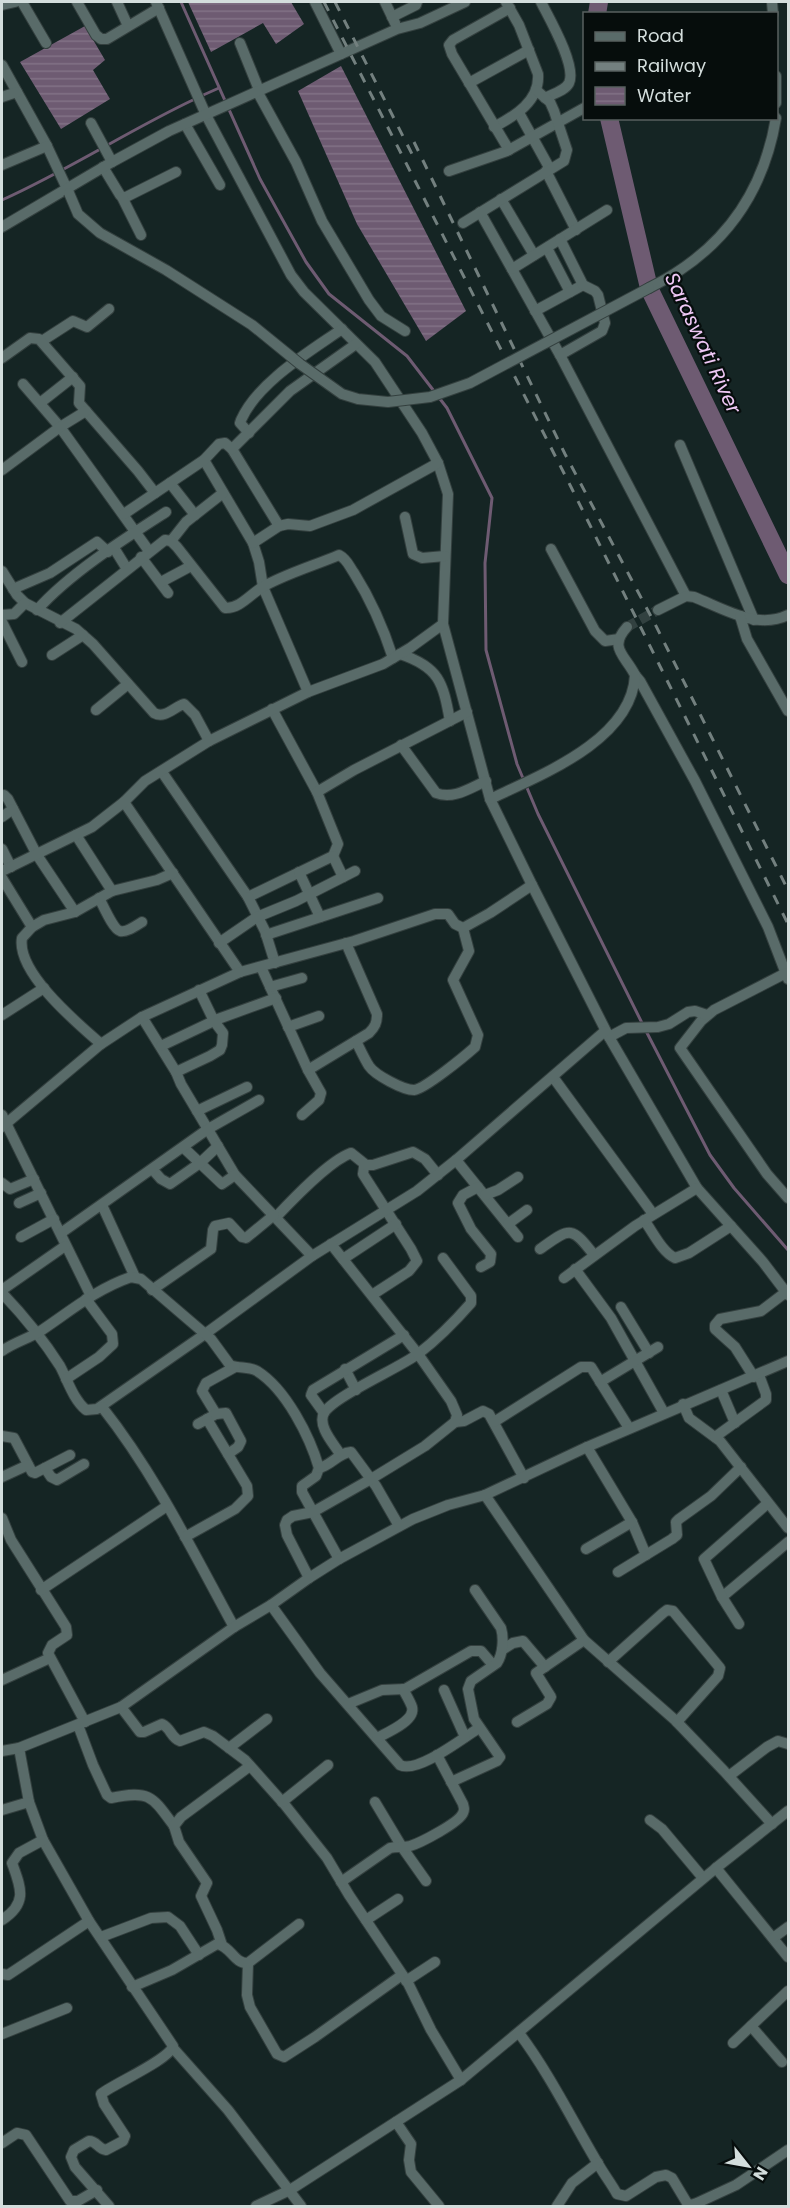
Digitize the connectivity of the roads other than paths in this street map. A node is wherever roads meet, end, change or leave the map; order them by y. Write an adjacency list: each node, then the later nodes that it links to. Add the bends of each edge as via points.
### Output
1 (15, 2): 10 (street)
2 (22, 2): 16 (street)
3 (77, 2): 14 (street, via 101,39)
4 (117, 2): 14 (street)
5 (315, 2): 19 (street)
6 (385, 2): 13 (street)
7 (417, 2): 13 (street)
8 (465, 2): 15 (street)
9 (541, 2): 24 (street, via 569,64 570,77 565,88)
10 (2, 5)
11 (157, 5): 14 (street); 28 (street)
12 (508, 5): 18 (street); 21 (street, via 449,45)
13 (392, 16): 15 (street)
14 (128, 26)
15 (398, 29): 19 (street)
16 (46, 43)
17 (240, 43): 22 (street)
18 (529, 50): 21 (street); 24 (street)
19 (342, 54): 22 (street)
20 (2, 65): 23 (street)
21 (469, 82): 33 (street)
22 (258, 91): 28 (street); 61 (street, via 322,220 369,300 381,316)
23 (17, 92): 25 (street); 35 (street)
24 (540, 94): 27 (street); 31 (street, via 550,102)
25 (2, 97)
26 (583, 109): 31 (street)
27 (519, 113): 33 (street); 34 (street)
28 (206, 115): 32 (street); 60 (street, via 291,275)
29 (776, 120): 43 (street, bridge, via 762,171 743,210 674,276 470,383 430,397 388,402 342,394 252,325 100,233 78,214)
30 (91, 123): 37 (street)
31 (557, 123): 34 (street); 39 (street, via 566,157)
32 (185, 124): 37 (street); 42 (street)
33 (494, 127): 36 (street)
34 (533, 136): 36 (street); 39 (street)
35 (47, 146): 38 (street); 43 (street)
36 (509, 150): 40 (street)
37 (108, 164): 43 (street); 44 (street)
38 (2, 165)
39 (548, 170): 45 (street); 50 (street)
40 (449, 171)
41 (176, 172): 44 (street)
42 (220, 185)
43 (68, 191): 49 (street)
44 (122, 197): 51 (street)
45 (501, 199): 47 (street); 54 (street)
46 (607, 210): 50 (street)
47 (480, 212): 48 (street); 55 (street)
48 (463, 223)
49 (2, 227)
50 (576, 230): 52 (street)
51 (141, 235)
52 (560, 239): 53 (street); 56 (street)
53 (547, 248): 54 (street); 57 (street)
54 (534, 255): 55 (street)
55 (512, 268): 59 (street)
56 (583, 285): 57 (street); 64 (street, via 598,295 604,327)
57 (570, 292): 59 (street)
58 (109, 309): 62 (street, via 87,327 73,321)
59 (536, 311): 64 (street)
60 (342, 329): 63 (street); 71 (street, via 286,369 258,395 240,423)
61 (405, 331)
62 (42, 341): 65 (street, via 30,338); 66 (street)
63 (356, 344): 71 (street, via 290,391); 75 (street, via 375,362)
64 (560, 355): 99 (street)
65 (2, 358)
66 (73, 377): 68 (street); 69 (street, via 81,390 79,403)
67 (23, 384): 68 (street)
68 (40, 403): 70 (street)
69 (86, 411): 70 (street); 78 (street)
70 (60, 427): 76 (street); 81 (street)
71 (249, 433): 73 (street)
72 (680, 445): 106 (street)
73 (232, 449): 74 (street, via 225,443 219,444); 84 (street)
74 (204, 460): 77 (street); 79 (street)
75 (438, 463): 84 (street, via 368,503 330,519 310,526); 91 (street, via 448,494)
76 (2, 470)
77 (170, 483): 78 (street); 82 (street)
78 (155, 493): 81 (street)
79 (223, 494): 82 (street); 87 (street)
80 (166, 512): 85 (street)
81 (124, 514): 85 (street)
82 (195, 515): 86 (street)
83 (405, 517): 91 (street, via 413,554 422,558)
84 (279, 526): 87 (street)
85 (136, 531): 89 (street); 90 (street)
86 (171, 541): 90 (street, via 165,540); 92 (street)
87 (253, 543): 96 (street)
88 (551, 549): 112 (street, via 595,631 605,640)
89 (111, 550): 93 (street); 97 (street, via 97,542 50,573); 101 (street, via 60,586)
90 (145, 554): 93 (street); 95 (street)
91 (445, 556): 109 (street)
92 (191, 566): 95 (street); 96 (street, via 225,608 231,609)
93 (127, 569): 108 (street)
94 (2, 571): 97 (street)
95 (160, 582): 98 (street)
96 (263, 587): 114 (street, via 342,556 373,605); 118 (street)
97 (13, 589): 100 (street)
98 (168, 593)
99 (686, 597): 102 (street); 104 (street)
100 (25, 603): 101 (street); 103 (street, via 18,612)
101 (37, 610): 108 (street)
102 (658, 610)
103 (2, 615)
104 (740, 616): 106 (street); 121 (street, via 747,639)
105 (787, 616): 106 (street, via 776,621)
106 (754, 620)
107 (2, 622): 115 (street)
108 (60, 622): 111 (street)
109 (443, 624): 114 (street); 122 (street)
110 (627, 627): 112 (street)
111 (83, 635): 113 (street); 117 (street)
112 (619, 639): 116 (street, via 618,650)
113 (52, 655)
114 (397, 656): 118 (street); 123 (street, via 424,663 440,679)
115 (22, 662)
116 (635, 675): 130 (street, via 624,711 588,746); 162 (street, via 695,781 768,927)
117 (128, 684): 120 (street); 124 (street, via 157,715 184,704)
118 (308, 692): 119 (street)
119 (272, 709): 124 (street); 128 (street)
120 (96, 710)
121 (789, 711)
122 (467, 712): 123 (street); 127 (street)
123 (450, 721): 125 (street)
124 (209, 741): 126 (street)
125 (401, 745): 127 (street, via 436,793 443,796); 128 (street)
126 (162, 772): 131 (street, via 145,781); 147 (street)
127 (486, 781): 130 (street)
128 (317, 792): 137 (street, via 338,844)
129 (2, 796): 132 (street)
130 (490, 798): 144 (street)
131 (124, 802): 134 (street); 140 (street)
132 (13, 809): 133 (street); 136 (street)
133 (2, 817)
134 (76, 835): 136 (street); 145 (street)
135 (2, 849): 138 (street)
136 (38, 855): 138 (street); 150 (street)
137 (333, 856): 141 (street); 142 (street)
138 (6, 869)
139 (355, 871): 142 (street)
140 (173, 873): 145 (street); 157 (street)
141 (298, 873): 146 (street); 147 (street)
142 (343, 877): 146 (street)
143 (2, 879): 154 (street)
144 (532, 885): 155 (street); 174 (street)
145 (112, 891): 148 (street)
146 (309, 894): 151 (street); 152 (street)
147 (248, 897): 151 (street)
148 (99, 898): 150 (street); 153 (street, via 119,931)
149 (378, 898): 152 (street)
150 (75, 912): 154 (street)
151 (257, 917): 156 (street); 157 (street)
152 (320, 917): 156 (street)
153 (142, 922)
154 (32, 927): 165 (street, via 22,938 22,950)
155 (463, 928): 158 (street, via 444,912); 175 (street, via 469,951 453,980 478,1035 476,1047 412,1090 375,1073)
156 (266, 935): 159 (street)
157 (219, 943): 161 (street)
158 (346, 943): 159 (street); 175 (street, via 377,1014 375,1026)
159 (275, 963): 160 (street)
160 (261, 967): 161 (street); 164 (street)
161 (240, 972): 166 (street)
162 (787, 976): 169 (street)
163 (302, 978): 164 (street)
164 (270, 987): 167 (street)
165 (44, 988): 168 (street); 176 (street, via 65,1013)
166 (199, 990): 171 (street); 172 (street)
167 (276, 998): 172 (street); 173 (street)
168 (2, 1015)
169 (707, 1015): 174 (street, via 688,1012 658,1028 626,1028); 201 (street, via 681,1050 777,1187)
170 (319, 1016): 173 (street)
171 (142, 1017): 176 (street); 177 (street)
172 (214, 1021): 177 (street); 179 (street, via 223,1033 219,1050)
173 (288, 1027): 178 (street)
174 (607, 1034): 180 (street); 198 (street)
175 (356, 1041): 178 (street)
176 (101, 1044): 185 (street)
177 (161, 1046): 179 (street)
178 (308, 1070): 184 (street, via 321,1097)
179 (176, 1072): 183 (street)
180 (553, 1077): 189 (street); 207 (street)
181 (247, 1087): 183 (street)
182 (259, 1100): 186 (street)
183 (197, 1111): 186 (street)
184 (302, 1115)
185 (3, 1122): 196 (street)
186 (208, 1129): 187 (street); 188 (street)
187 (218, 1146): 190 (street); 193 (street)
188 (184, 1148): 190 (street); 192 (street)
189 (456, 1161): 194 (street); 199 (street)
190 (200, 1163): 192 (street, via 170,1184); 193 (street, via 222,1184)
191 (366, 1165): 194 (street, via 413,1152); 204 (street, via 363,1174); 206 (street, via 351,1153 346,1155)
192 (153, 1170): 203 (street)
193 (235, 1175): 206 (street)
194 (438, 1175): 204 (street)
195 (518, 1177): 199 (street, via 498,1190)
196 (34, 1179): 197 (street, via 10,1189); 200 (street)
197 (2, 1183)
198 (697, 1188): 207 (street); 211 (street)
199 (481, 1191): 210 (street); 222 (street, via 463,1196 458,1203 471,1229 491,1254 490,1262)
200 (41, 1193): 202 (street); 208 (street)
201 (789, 1198)
202 (20, 1203)
203 (102, 1205): 212 (street); 224 (street)
204 (386, 1210): 209 (street); 215 (street)
205 (527, 1210): 210 (street)
206 (275, 1216): 218 (street); 226 (street, via 246,1238 229,1223 215,1226 211,1249)
207 (649, 1217): 211 (street, via 660,1244 675,1258); 219 (street)
208 (54, 1219): 212 (street); 213 (street)
209 (396, 1224): 221 (street); 229 (street, via 417,1261 409,1271)
210 (508, 1224): 214 (street)
211 (731, 1226): 228 (street)
212 (61, 1233): 216 (street)
213 (21, 1237)
214 (518, 1237)
215 (331, 1244): 218 (street); 221 (street)
216 (65, 1246): 227 (street); 230 (street)
217 (540, 1249): 219 (street, via 573,1232)
218 (312, 1256): 233 (street)
219 (594, 1256): 223 (street)
220 (443, 1258): 236 (street, via 472,1299)
221 (343, 1259): 229 (street)
222 (481, 1268)
223 (575, 1269): 225 (street); 238 (street, via 606,1310)
224 (135, 1276): 226 (street); 230 (street)
225 (564, 1278)
226 (152, 1290): 233 (street)
227 (2, 1292): 232 (street)
228 (788, 1294): 241 (street, via 761,1311 720,1319 715,1325)
229 (372, 1295): 234 (street)
230 (88, 1298): 232 (street); 242 (street, via 112,1334 113,1344)
231 (621, 1307): 238 (street, via 654,1350)
232 (36, 1334): 235 (street); 242 (street)
233 (205, 1334): 239 (street); 247 (street)
234 (404, 1335): 236 (street); 240 (street)
235 (2, 1351)
236 (418, 1354): 244 (street); 251 (street, via 456,1408)
237 (789, 1361): 241 (street)
238 (636, 1362): 243 (street); 249 (street)
239 (235, 1367): 250 (street, via 203,1387); 265 (street, via 247,1367 270,1381 304,1429)
240 (345, 1369): 244 (street); 248 (street, via 311,1392)
241 (756, 1376): 245 (street); 253 (street, via 766,1400)
242 (66, 1379): 247 (street, via 86,1410)
243 (600, 1383): 252 (street, via 591,1367 581,1367); 254 (street)
244 (356, 1390): 248 (street)
245 (720, 1390): 246 (street); 253 (street)
246 (683, 1404): 249 (street); 256 (street, via 689,1418)
247 (102, 1407): 271 (street, via 128,1440)
248 (324, 1413): 259 (street, via 325,1430)
249 (664, 1413): 254 (street)
250 (207, 1419): 258 (street); 258 (street, via 226,1413 241,1441)
251 (455, 1422): 252 (street, via 483,1411); 268 (street, via 425,1446)
252 (494, 1422): 267 (street)
253 (735, 1423): 256 (street)
254 (629, 1428): 257 (street)
255 (2, 1436): 262 (street, via 14,1438)
256 (715, 1437): 263 (street)
257 (587, 1447): 267 (street); 274 (street)
258 (228, 1454): 277 (street, via 247,1486 248,1496 235,1509)
259 (340, 1454): 265 (street); 268 (street, via 351,1452)
260 (70, 1455): 264 (street)
261 (84, 1464): 264 (street, via 57,1479 51,1478)
262 (28, 1465): 264 (street, via 32,1473); 266 (street)
263 (741, 1467): 270 (street); 280 (street, via 676,1522 677,1535)
264 (45, 1468)
265 (319, 1468): 272 (street, via 316,1476 302,1486)
266 (2, 1477)
267 (524, 1478): 269 (street)
268 (371, 1479): 272 (street); 275 (street)
269 (485, 1495): 275 (street, via 448,1505); 290 (street)
270 (768, 1503): 276 (street); 286 (street, via 704,1559)
271 (167, 1506): 277 (street); 284 (street)
272 (313, 1512): 281 (street); 283 (street, via 293,1516 285,1525)
273 (2, 1518): 284 (street)
274 (632, 1522): 279 (street); 280 (street)
275 (399, 1526): 281 (street)
276 (789, 1528)
277 (185, 1538): 289 (street)
278 (789, 1542): 286 (street)
279 (586, 1549)
280 (646, 1555): 282 (street)
281 (339, 1559): 283 (street)
282 (618, 1572)
283 (309, 1578): 287 (street)
284 (41, 1590): 292 (street, via 67,1631 64,1638 49,1648)
285 (475, 1590): 291 (street, via 501,1628)
286 (722, 1597): 288 (street)
287 (272, 1605): 289 (street); 299 (street, via 320,1673)
288 (739, 1624)
289 (234, 1627): 300 (street)
290 (584, 1640): 293 (street); 295 (street)
291 (502, 1650): 294 (street); 295 (street, via 523,1641)
292 (50, 1658): 296 (street); 304 (street)
293 (608, 1662): 303 (street); 303 (street, via 663,1613 673,1611 720,1668 718,1676)
294 (493, 1665): 297 (street, via 481,1651 471,1651); 305 (street, via 471,1681 468,1689)
295 (545, 1667): 302 (street, via 537,1676 550,1700)
296 (2, 1680)
297 (403, 1689): 299 (street, via 377,1692); 307 (street, via 412,1714 406,1722)
298 (444, 1690): 306 (street)
299 (348, 1704): 307 (street)
300 (121, 1707): 304 (street); 310 (street, via 140,1732 162,1724 177,1740 204,1732)
301 (267, 1719): 310 (street)
302 (517, 1722)
303 (677, 1722): 315 (street)
304 (81, 1723): 309 (street); 324 (street, via 107,1796 148,1796)
305 (479, 1728): 306 (street); 316 (street, via 499,1759)
306 (465, 1737): 312 (street)
307 (377, 1738): 312 (street, via 405,1767)
308 (789, 1744): 315 (street, via 778,1741 766,1747)
309 (19, 1748): 311 (street); 317 (street)
310 (229, 1748): 314 (street)
311 (2, 1751)
312 (437, 1755): 316 (street)
313 (328, 1765): 318 (street)
314 (250, 1766): 318 (street); 324 (street)
315 (729, 1776): 323 (street)
316 (451, 1782): 326 (street, via 465,1809 463,1814 432,1835)
317 (29, 1802): 320 (street); 325 (street)
318 (282, 1802): 330 (street)
319 (375, 1802): 326 (street)
320 (2, 1810)
321 (789, 1811): 323 (street)
322 (650, 1820): 328 (street)
323 (772, 1824): 327 (street)
324 (174, 1826): 339 (street, via 179,1842 207,1883 201,1896)
325 (43, 1840): 332 (street, via 12,1863 22,1890 15,1909); 334 (street)
326 (402, 1847): 329 (street); 330 (street, via 390,1848)
327 (716, 1868): 328 (street); 338 (street)
328 (703, 1878): 350 (street)
329 (426, 1881)
330 (341, 1882): 333 (street)
331 (398, 1899): 333 (street)
332 (2, 1920)
333 (366, 1920): 345 (street)
334 (89, 1921): 337 (street); 344 (street, via 8,1975)
335 (299, 1924): 343 (street)
336 (789, 1927): 338 (street)
337 (101, 1937): 340 (street, via 151,1918 168,1917 180,1926); 346 (street)
338 (773, 1938): 341 (street)
339 (222, 1945): 340 (street); 343 (street, via 239,1962)
340 (199, 1955): 346 (street)
341 (789, 1957)
342 (435, 1962): 345 (street)
343 (248, 1963): 345 (street, via 250,2007 273,2049 284,2057)
344 (2, 1974)
345 (404, 1978): 355 (street)
346 (132, 1987): 353 (street)
347 (789, 1991): 349 (street)
348 (66, 2008): 351 (street)
349 (751, 2026): 352 (street); 354 (street)
350 (519, 2032): 355 (street); 359 (street)
351 (2, 2034)
352 (733, 2043)
353 (173, 2048): 360 (street, via 101,2094 124,2138 109,2150 88,2141 74,2150 71,2157 88,2184); 361 (street, via 228,2110)
354 (782, 2062)
355 (461, 2080): 356 (street)
356 (396, 2122): 361 (street); 365 (street, via 411,2144 411,2172)
357 (2, 2143): 360 (street, via 17,2133 26,2135 70,2201 78,2201)
358 (789, 2150): 367 (street, via 736,2185)
359 (598, 2163): 366 (street, via 572,2183); 367 (street, via 621,2196 656,2176 666,2175)
360 (97, 2190): 362 (street)
361 (290, 2190): 363 (street); 364 (street)
362 (109, 2206)
363 (256, 2206)
364 (301, 2206)
365 (439, 2206)
366 (557, 2206)
367 (691, 2206)

